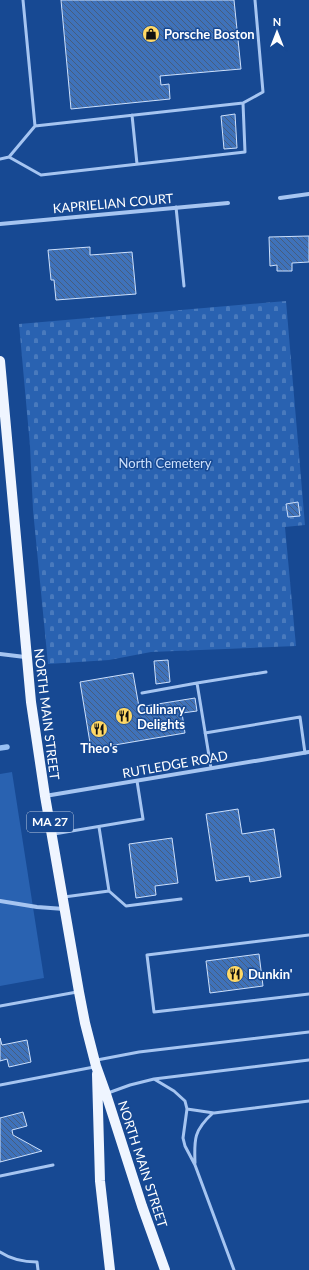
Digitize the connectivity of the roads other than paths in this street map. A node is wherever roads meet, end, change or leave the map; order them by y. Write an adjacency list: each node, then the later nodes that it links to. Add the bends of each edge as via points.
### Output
1 (23, 0): 5 (lane)
2 (255, 0): 3 (lane, via 263,92)
3 (243, 103): 4 (lane); 8 (lane, via 246,152)
4 (132, 115): 5 (lane); 8 (lane)
5 (35, 126): 6 (lane)
6 (9, 157): 7 (lane); 8 (lane, via 41,175)
7 (0, 159)
8 (138, 164)
9 (309, 194): 10 (street)
10 (280, 198)
11 (228, 203): 12 (street, KAPRIELIAN COURT)
12 (176, 207): 13 (street, KAPRIELIAN COURT); 14 (lane)
13 (0, 224)
14 (184, 286)
15 (0, 361): 17 (main road, NORTH MAIN STREET / MA 27)
16 (0, 654): 17 (street)
17 (26, 657): 25 (main road, NORTH MAIN STREET / MA 27)
18 (266, 672): 19 (lane)
19 (197, 683): 20 (lane); 21 (lane)
20 (142, 693)
21 (205, 733): 22 (lane, via 300,717); 23 (lane)
22 (307, 752): 23 (street, RUTLEDGE ROAD)
23 (211, 768): 24 (street, RUTLEDGE ROAD)
24 (138, 781): 25 (street, RUTLEDGE ROAD); 26 (lane, via 143,819)
25 (45, 796): 27 (main road, NORTH MAIN STREET / MA 27)
26 (99, 827): 27 (lane); 28 (lane)
27 (52, 834): 29 (main road, NORTH MAIN STREET / MA 27)
28 (109, 891): 29 (lane); 30 (lane, via 126,906)
29 (62, 897): 32 (main road, NORTH MAIN STREET / MA 27)
30 (181, 899)
31 (0, 901): 32 (street, via 37,908)
32 (64, 909): 34 (main road, NORTH MAIN STREET / MA 27)
33 (309, 935): 35 (lane, via 147,955 154,1012)
34 (79, 992): 36 (lane); 39 (main road, NORTH MAIN STREET / MA 27)
35 (309, 994)
36 (0, 1006)
37 (309, 1032): 39 (lane, via 139,1052)
38 (309, 1060): 40 (lane)
39 (96, 1063): 41 (lane); 42 (main road, NORTH MAIN STREET / MA 27); 51 (main road, NORTH MAIN STREET, via 100,1180)
40 (154, 1079): 42 (lane); 44 (lane, via 180,1095)
41 (0, 1085)
42 (106, 1094): 52 (main road, NORTH MAIN STREET / MA 27)
43 (309, 1101): 45 (lane)
44 (187, 1109): 45 (lane); 47 (lane, via 182,1138)
45 (214, 1113): 47 (lane, via 200,1126 196,1135)
46 (54, 1165): 48 (lane)
47 (195, 1165): 53 (lane)
48 (0, 1176)
49 (0, 1252): 50 (lane, via 13,1260 37,1262)
50 (38, 1270)
51 (110, 1270)
52 (165, 1270)
53 (234, 1270)

